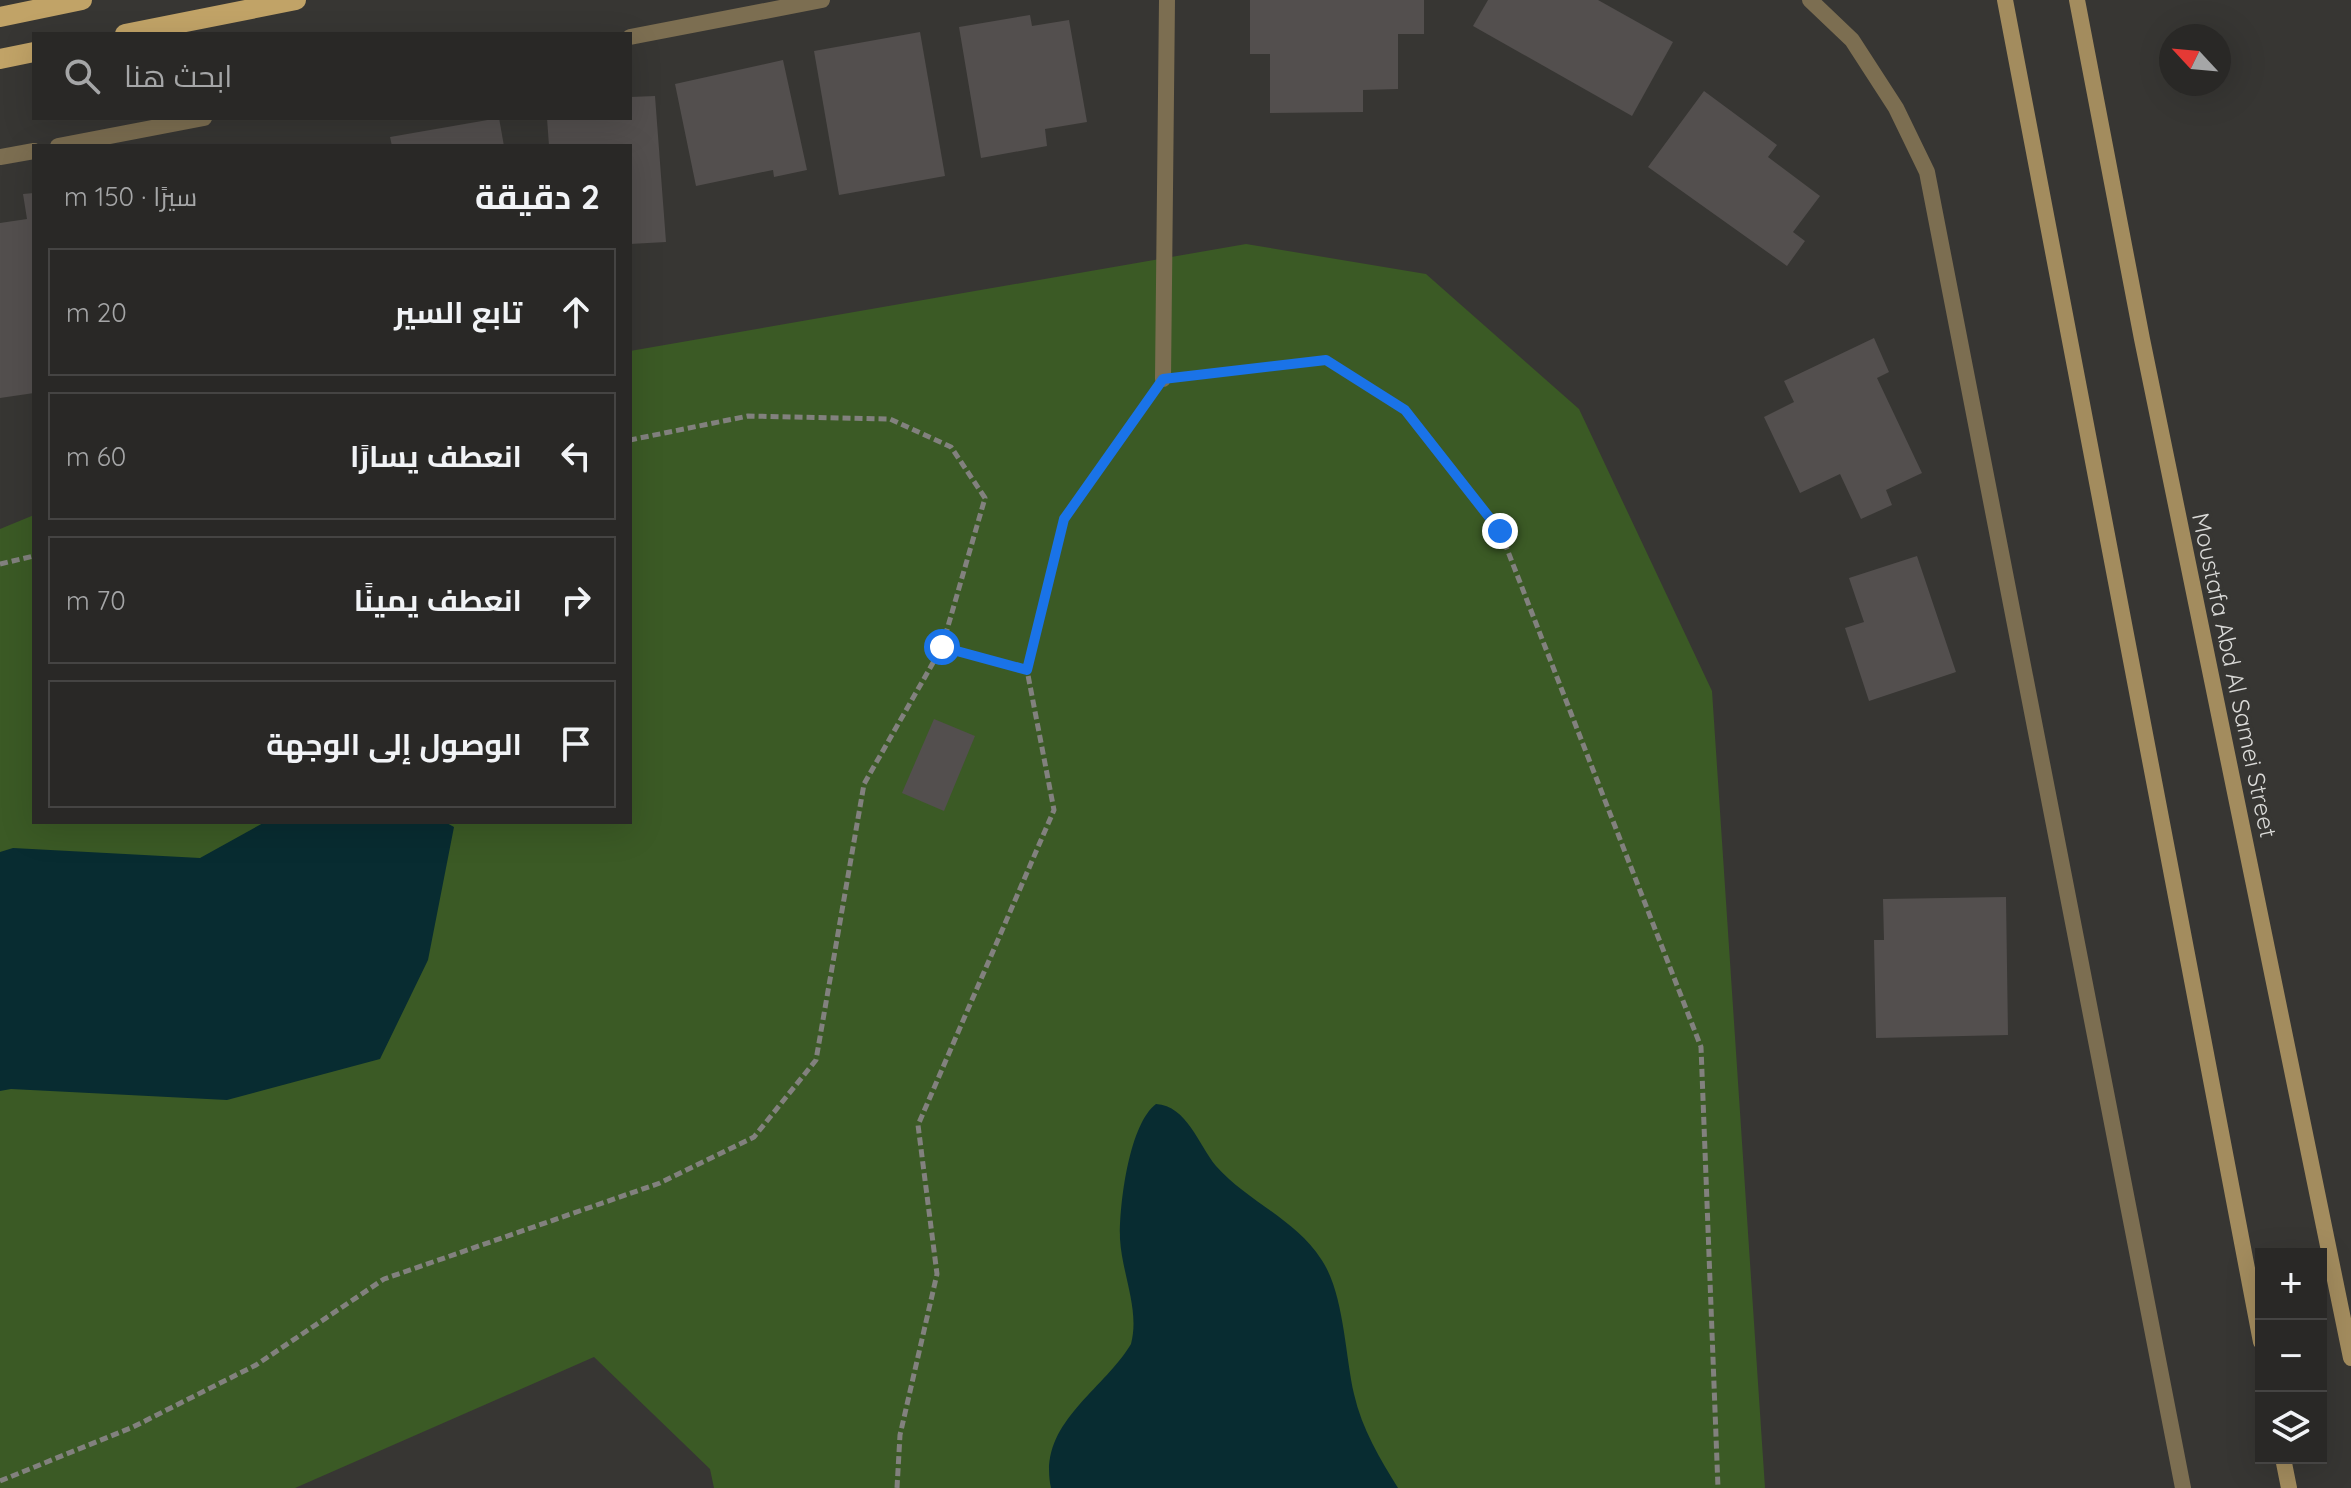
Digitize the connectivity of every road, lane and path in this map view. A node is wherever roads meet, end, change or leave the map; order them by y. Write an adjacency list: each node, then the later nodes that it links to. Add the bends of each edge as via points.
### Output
1 (82, 0): 8 (main road)
2 (296, 0): 9 (main road)
3 (822, 0): 10 (street)
4 (1167, 0): 17 (street)
5 (1810, 0): 29 (street, via 1852,40 1896,108 1927,172)
6 (2005, 0): 23 (street)
7 (2077, 0): 24 (street, Moustafa Abd Al Samei Street)
8 (0, 17)
9 (135, 32)
10 (632, 37)
11 (32, 52): 12 (main road)
12 (0, 59)
13 (194, 120): 14 (street)
14 (68, 144)
15 (32, 151): 16 (street)
16 (0, 157)
17 (1163, 379): 22 (path, via 1064,519); 28 (path, via 1326,360 1405,410 1500,531 1701,1047)
18 (632, 440): 21 (path, via 748,416 874,418 890,419 951,447 985,498)
19 (32, 556): 20 (path)
20 (0, 564)
21 (942, 647): 22 (path); 26 (path, via 864,784 816,1060 754,1137 660,1183 384,1279 256,1365 133,1427)
22 (1027, 670): 27 (path, via 1054,810 918,1125 937,1274 900,1435)
23 (2257, 1320)
24 (2351, 1358)
25 (2284, 1464): 30 (street)
26 (0, 1481)
27 (897, 1488)
28 (1718, 1488)
29 (2183, 1488)
30 (2289, 1488)

